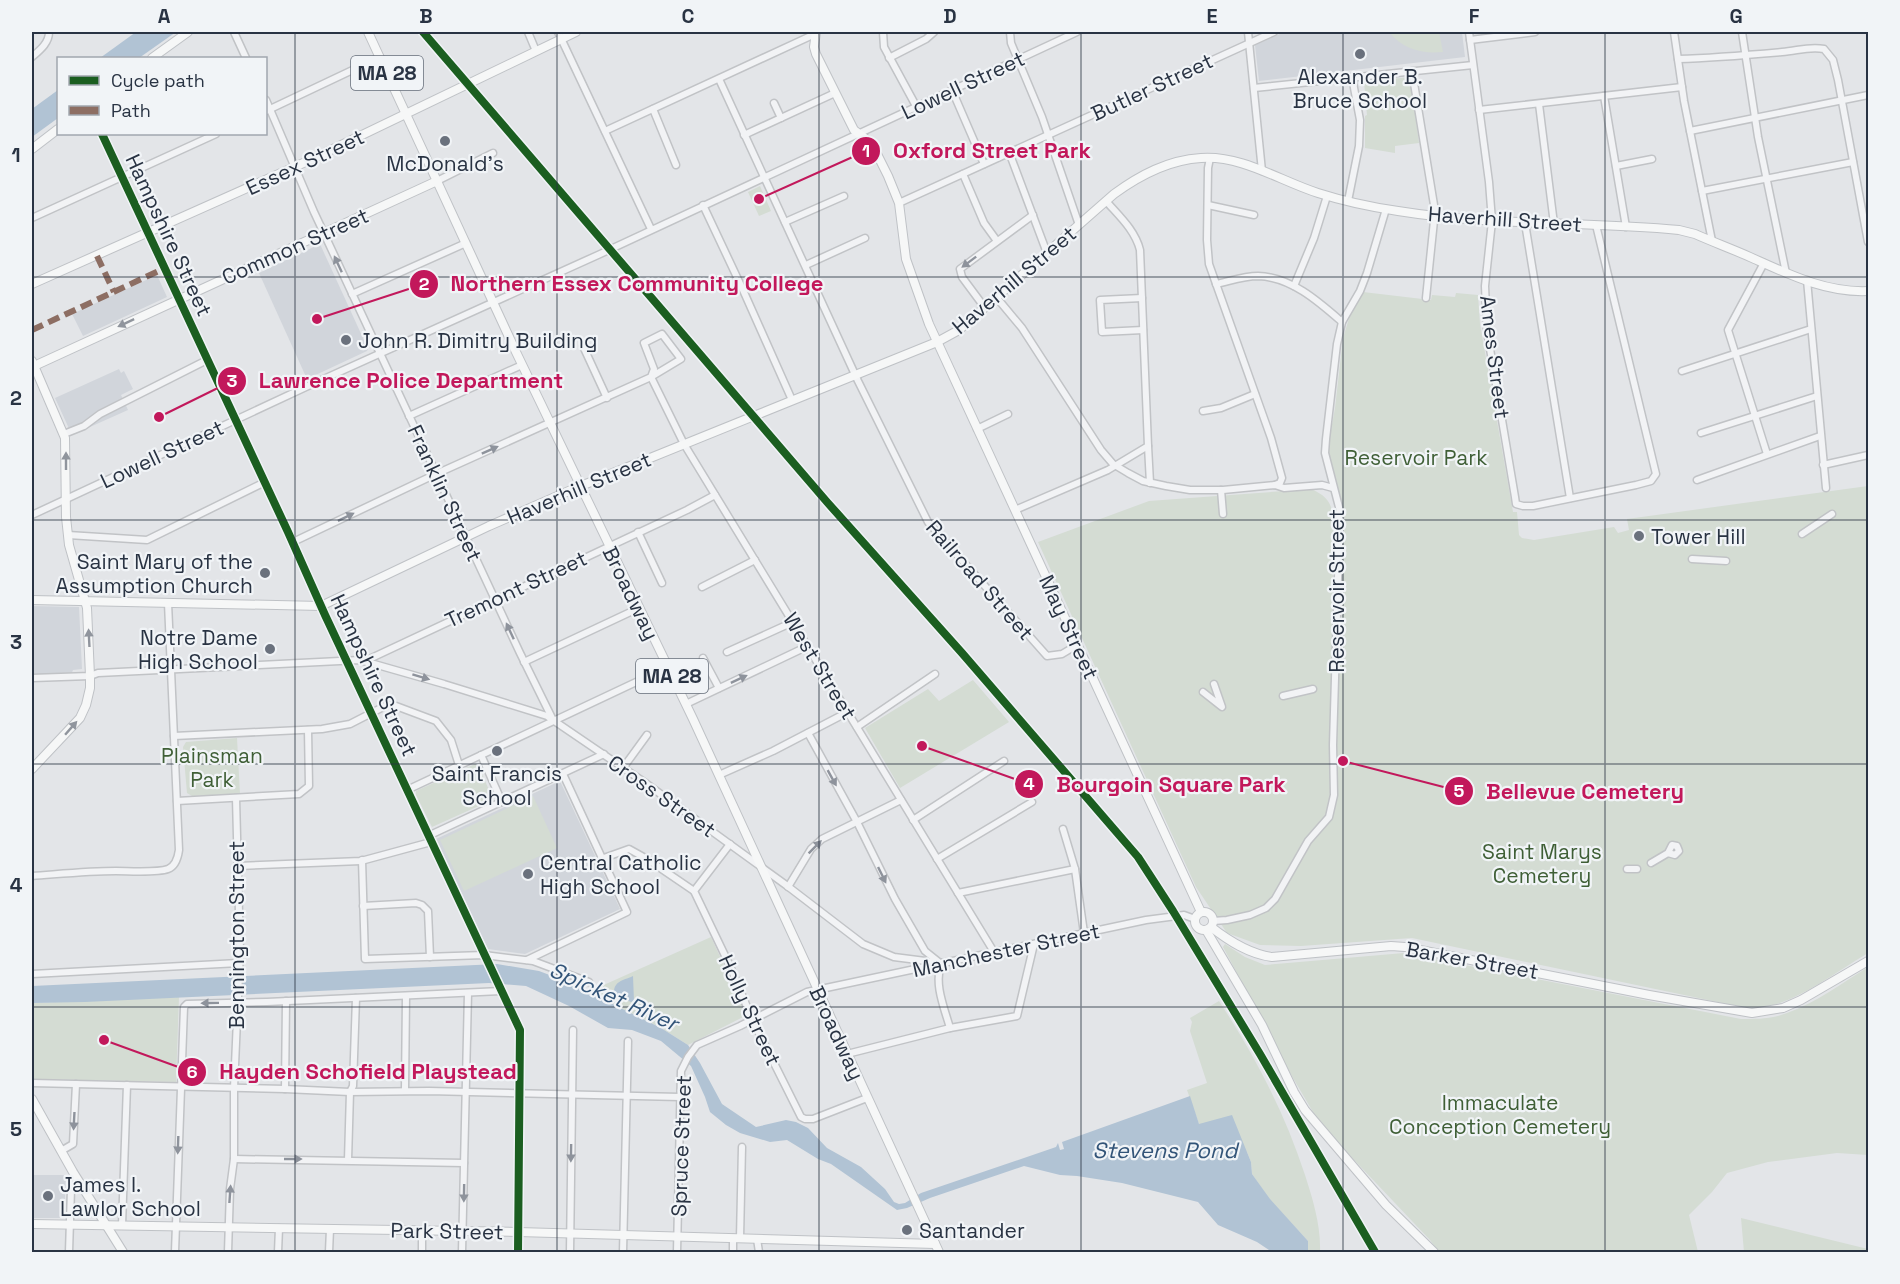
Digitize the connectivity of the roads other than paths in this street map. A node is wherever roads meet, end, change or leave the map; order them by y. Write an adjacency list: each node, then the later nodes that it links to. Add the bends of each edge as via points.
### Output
1 (49, 32): 23 (street, via 49,38)
2 (188, 32): 24 (main road)
3 (234, 32): 25 (street)
4 (368, 32): 26 (main road, Broadway / MA 28)
5 (528, 32): 21 (street)
6 (576, 32): 18 (main road, Essex Street)
7 (883, 32): 27 (street)
8 (934, 32): 27 (street)
9 (1010, 32): 28 (street)
10 (1077, 32): 28 (street, Lowell Street)
11 (1248, 32): 20 (street)
12 (1274, 32): 20 (street, Butler Street)
13 (1469, 32): 19 (street, Ames Street)
14 (1535, 32): 19 (street)
15 (1674, 32): 29 (street)
16 (1742, 32): 22 (street)
17 (816, 33): 33 (street); 37 (main road, May Street, via 816,54)
18 (560, 35): 21 (main road, Essex Street); 51 (street)
19 (1470, 40): 30 (street, Ames Street)
20 (1249, 43): 35 (street); 57 (street, Butler Street)
21 (536, 51): 47 (main road, Essex Street)
22 (1745, 55): 29 (street); 40 (street, via 1813,46 1824,49 1833,60); 49 (street)
23 (32, 57)
24 (153, 57)
25 (246, 57)
26 (380, 57): 45 (street); 47 (main road, Broadway / MA 28)
27 (889, 58): 43 (street)
28 (1017, 59): 36 (street, Lowell Street); 57 (street)
29 (1678, 59): 34 (street)
30 (1473, 65): 31 (street); 46 (street, Ames Street)
31 (1412, 71): 32 (street); 85 (street)
32 (1352, 77): 35 (street); 78 (street, via 1360,120)
33 (719, 79): 44 (street); 56 (street)
34 (1682, 87): 39 (street); 52 (street)
35 (1254, 88): 68 (street)
36 (952, 90): 43 (street, Lowell Street); 64 (street)
37 (835, 93): 48 (street); 53 (main road, May Street)
38 (1869, 94): 40 (street)
39 (1604, 96): 42 (street); 66 (street)
40 (1841, 100): 49 (street); 63 (street)
41 (774, 103): 48 (street)
42 (1539, 104): 46 (street); 90 (street)
43 (916, 106): 53 (street, Lowell Street)
44 (653, 109): 51 (street); 65 (street)
45 (267, 110): 67 (street, Franklin Street)
46 (1479, 110): 87 (street, Ames Street)
47 (406, 115): 67 (main road, Essex Street); 73 (main road, Broadway / MA 28)
48 (781, 117): 56 (street)
49 (1755, 118): 52 (street); 72 (street)
50 (57, 130): 58 (main road)
51 (605, 131): 94 (street)
52 (1690, 131): 74 (street)
53 (858, 134): 71 (street, Lowell Street); 79 (main road, May Street, via 870,142 880,157)
54 (102, 135): 70 (street, Hampshire Street)
55 (214, 135): 70 (street)
56 (744, 135): 71 (street)
57 (1047, 135): 59 (street, Butler Street); 91 (street)
58 (32, 149)
59 (1009, 152): 64 (street, Butler Street); 83 (street)
60 (493, 153): 73 (street, Common Street)
61 (1210, 158): 68 (main road, Haverhill Street); 77 (main road, Haverhill Street, via 1183,160 1152,170); 81 (street)
62 (1652, 159): 66 (street)
63 (1853, 162): 72 (street); 100 (street)
64 (984, 164): 69 (street, Butler Street)
65 (676, 165)
66 (1616, 166): 93 (street)
67 (294, 167): 95 (main road, Essex Street); 96 (street, Franklin Street)
68 (1262, 171): 76 (main road, Haverhill Street)
69 (963, 174): 79 (street, Butler Street); 98 (street, via 984,223)
70 (122, 176): 86 (street); 95 (street, Hampshire Street)
71 (764, 177): 80 (street, Lowell Street); 88 (street)
72 (1766, 179): 74 (street); 105 (street)
73 (437, 182): 96 (main road, Common Street); 101 (main road, Broadway / MA 28)
74 (1702, 191): 99 (street)
75 (844, 196): 88 (street)
76 (1327, 196): 78 (main road, Haverhill Street); 109 (street)
77 (1106, 201): 91 (main road, Haverhill Street); 113 (street, via 1138,243)
78 (1348, 201): 82 (main road, Haverhill Street)
79 (899, 203): 121 (main road, May Street, via 906,259)
80 (703, 205): 94 (street, Lowell Street); 134 (street)
81 (1208, 205): 84 (street); 108 (street, via 1207,252)
82 (1386, 209): 85 (main road, Haverhill Street); 118 (street, Reservoir Street, via 1368,273)
83 (1033, 215): 98 (street); 102 (street)
84 (1254, 215)
85 (1436, 216): 87 (main road, Haverhill Street); 114 (street)
86 (32, 218)
87 (1492, 221): 89 (main road, Haverhill Street); 161 (street, Ames Street, via 1485,286 1487,331 1516,504 1533,506)
88 (785, 222): 104 (street)
89 (1526, 223): 90 (main road, Haverhill Street); 161 (street)
90 (1554, 224): 92 (main road, Haverhill Street)
91 (1079, 225): 102 (main road, Haverhill Street)
92 (1596, 225): 93 (main road, Haverhill Street); 161 (street, via 1656,474 1651,481)
93 (1626, 227): 99 (main road, Haverhill Street, via 1679,230)
94 (651, 229): 116 (street, Lowell Street)
95 (148, 233): 107 (main road, Essex Street); 115 (street, Hampshire Street)
96 (324, 233): 111 (street, Franklin Street, one-way to 96); 115 (main road, Common Street)
97 (865, 238): 104 (street)
98 (998, 241): 117 (street, one-way to 117, via 960,269)
99 (1712, 241): 103 (main road, Haverhill Street)
100 (1869, 242)
101 (466, 243): 111 (street); 116 (main road, Broadway / MA 28)
102 (1047, 253): 112 (main road, Haverhill Street)
103 (1764, 263): 105 (main road, Haverhill Street); 124 (street, via 1728,330)
104 (806, 265): 129 (street)
105 (1786, 273): 106 (main road, Haverhill Street)
106 (1807, 280): 110 (main road, Haverhill Street, via 1840,290); 119 (street)
107 (32, 284)
108 (1216, 284): 109 (street, via 1256,276); 131 (street)
109 (1294, 286): 118 (street)
110 (1869, 291)
111 (352, 294): 123 (street, Franklin Street)
112 (997, 298): 117 (main road, Haverhill Street); 149 (street, via 1022,328 1101,450)
113 (1142, 298): 120 (street); 120 (street, via 1100,300 1102,332)
114 (1426, 298)
115 (179, 299): 125 (street, Hampshire Street); 127 (main road, Common Street, one-way to 127)
116 (493, 303): 123 (street, Lowell Street); 126 (main road, Broadway / MA 28)
117 (985, 308): 121 (main road, Haverhill Street)
118 (1342, 322): 157 (street, Reservoir Street, via 1325,453)
119 (1811, 329): 124 (street); 132 (street)
120 (1143, 330): 146 (street)
121 (937, 342): 129 (main road, Haverhill Street); 141 (main road, May Street)
122 (583, 346): 133 (street)
123 (380, 354): 137 (street, Franklin Street); 139 (street, Lowell Street)
124 (1735, 354): 128 (street); 138 (street)
125 (207, 360): 139 (street, Hampshire Street); 143 (street)
126 (522, 364): 137 (street); 140 (main road, Broadway / MA 28)
127 (32, 365): 143 (main road)
128 (1682, 371)
129 (856, 375): 134 (main road, Haverhill Street); 185 (street, Railroad Street, via 933,529 1047,656 1062,654)
130 (651, 377): 130 (street, West Street, via 681,359 662,334 644,343 654,369); 133 (street); 145 (street, West Street)
131 (1256, 394): 135 (street); 155 (street, via 1282,478)
132 (1817, 396): 138 (street); 144 (street)
133 (607, 398): 140 (street)
134 (792, 400): 145 (main road, Haverhill Street)
135 (1203, 411)
136 (1008, 414): 141 (street)
137 (409, 416): 151 (street, Franklin Street)
138 (1755, 416): 142 (street); 147 (street)
139 (235, 420): 153 (street, Hampshire Street); 162 (street, Lowell Street)
140 (550, 423): 151 (street, one-way to 140); 156 (main road, Broadway / MA 28)
141 (977, 429): 163 (main road, May Street)
142 (1701, 433)
143 (64, 434): 162 (main road, one-way to 143)
144 (1820, 436): 147 (street); 150 (street)
145 (684, 444): 156 (main road, Haverhill Street); 160 (street, West Street)
146 (1148, 446): 149 (street); 154 (street)
147 (1767, 454): 152 (street)
148 (1869, 455): 150 (street)
149 (1115, 465): 154 (street); 163 (street)
150 (1823, 465): 158 (street)
151 (436, 474): 170 (street, Franklin Street); 171 (street, one-way to 151)
152 (1697, 480)
153 (265, 482): 169 (street, via 147,540); 171 (street, Hampshire Street)
154 (1150, 483): 159 (street, via 1190,490)
155 (1275, 485): 157 (street, via 1284,489 1322,485); 159 (street)
156 (580, 486): 170 (main road, Haverhill Street); 172 (main road, Broadway / MA 28)
157 (1333, 488): 246 (street, Reservoir Street, via 1340,511 1340,548 1334,795 1329,817 1308,841 1266,908)
158 (1826, 488)
159 (1221, 490): 164 (street)
160 (715, 495): 167 (street, Tremont Street); 174 (street, West Street)
161 (1570, 498)
162 (66, 499): 166 (street, Lowell Street); 169 (main road)
163 (1015, 510): 185 (main road, May Street)
164 (1223, 514)
165 (1832, 514): 168 (street)
166 (32, 515)
167 (638, 532): 172 (street, Tremont Street); 176 (street)
168 (1802, 534)
169 (68, 535): 180 (main road)
170 (466, 537): 178 (street, Franklin Street); 182 (main road, Haverhill Street)
171 (293, 542): 182 (street, Hampshire Street)
172 (609, 546): 178 (street, Tremont Street); 183 (main road, Broadway / MA 28)
173 (1692, 559): 175 (street)
174 (755, 560): 177 (street); 184 (street, West Street)
175 (1726, 561)
176 (662, 583)
177 (702, 587)
178 (495, 599): 190 (street, Tremont Street); 191 (street, Franklin Street, one-way to 178)
179 (32, 600): 180 (main road, Haverhill Street)
180 (85, 601): 181 (main road, Haverhill Street); 195 (main road, one-way to 180)
181 (168, 603): 182 (main road, Haverhill Street); 193 (street)
182 (321, 606): 189 (street, Hampshire Street)
183 (639, 608): 191 (street); 192 (main road, Broadway / MA 28)
184 (793, 622): 186 (street, West Street); 187 (street)
185 (1077, 645): 245 (main road, May Street)
186 (808, 646): 198 (street, one-way to 186); 203 (street, West Street)
187 (727, 652)
188 (703, 658): 198 (street)
189 (346, 660): 190 (street, Tremont Street); 193 (street, Tremont Street); 204 (street, Hampshire Street)
190 (364, 661): 205 (street, Cross Street, one-way to 205)
191 (524, 662): 205 (street, Franklin Street)
192 (668, 667): 202 (main road, Broadway / MA 28); 205 (street)
193 (172, 668): 195 (street, Tremont Street); 210 (street)
194 (935, 674): 206 (street)
195 (90, 676): 196 (street, Tremont Street); 216 (main road, one-way to 195, via 80,718)
196 (32, 678)
197 (1214, 684): 200 (street, via 1222,707)
198 (720, 688): 202 (street)
199 (1313, 689): 201 (street)
200 (1203, 692)
201 (1282, 696)
202 (686, 704): 218 (main road, Broadway / MA 28)
203 (848, 712): 206 (street, West Street); 208 (street)
204 (372, 713): 207 (street, via 341,727); 214 (street, via 387,705 396,706 436,721 451,740); 219 (street, Hampshire Street)
205 (554, 721): 211 (street, Cross Street); 212 (street)
206 (857, 727): 221 (street, West Street)
207 (308, 730): 210 (street); 220 (street, via 310,776 304,791 289,796)
208 (808, 733): 218 (street); 226 (street, one-way to 226)
209 (647, 735): 215 (street)
210 (174, 736): 222 (street)
211 (604, 754): 215 (street, Cross Street); 217 (street)
212 (481, 755): 214 (street); 223 (street)
213 (1004, 761): 225 (street)
214 (459, 765): 219 (street)
215 (623, 768): 229 (street, Cross Street)
216 (32, 769)
217 (563, 774): 223 (street); 231 (street)
218 (719, 775): 236 (main road, Broadway / MA 28)
219 (407, 790): 228 (street, Hampshire Street)
220 (236, 798): 222 (street); 235 (street, Bennington Street)
221 (901, 800): 225 (street, West Street); 226 (street)
222 (177, 801): 240 (street, via 179,850 169,869)
223 (502, 802): 228 (street)
224 (1032, 802): 232 (street)
225 (913, 820): 232 (street, West Street)
226 (857, 822): 241 (street, one-way to 226, via 811,849 822,839); 255 (street, one-way to 255, via 925,951)
227 (1063, 829): 237 (street)
228 (430, 839): 233 (street); 251 (street, Hampshire Street)
229 (730, 844): 236 (street, Cross Street); 242 (street)
230 (1668, 853): 234 (street)
231 (601, 859): 242 (street, via 628,849); 252 (street, via 627,912)
232 (937, 859): 243 (street, West Street)
233 (362, 860): 235 (street); 244 (street)
234 (1651, 863)
235 (238, 866): 254 (street, Bennington Street)
236 (761, 867): 241 (street, Cross Street); 259 (main road, Broadway / MA 28)
237 (1075, 869): 243 (street); 247 (street)
238 (1627, 869): 239 (street)
239 (1637, 869)
240 (32, 876)
241 (788, 887): 255 (street, Cross Street, via 874,950 894,957)
242 (694, 891): 265 (street, Holly Street)
243 (958, 894): 249 (street, West Street)
244 (363, 906): 250 (street, via 422,905 428,911); 250 (street, via 365,959)
245 (1198, 916): 246 (main road, via 1209,914); 246 (main road, via 1197,928); 247 (street, Manchester Street, via 1176,916)
246 (1210, 926): 253 (main road, Barker Street, via 1259,955 1405,947 1738,1011 1783,1008); 324 (main road, via 1305,1110 1386,1205)
247 (1084, 933): 248 (street, Manchester Street)
248 (1034, 944): 249 (street, Manchester Street); 266 (street, via 1017,1016)
249 (994, 952): 255 (street, Manchester Street)
250 (430, 957): 251 (street)
251 (486, 958): 252 (street); 258 (street, Hampshire Street)
252 (527, 960): 257 (street)
253 (1869, 961)
254 (239, 963): 256 (street); 264 (street, Bennington Street)
255 (941, 963): 259 (street, Manchester Street); 266 (street, via 937,974 939,990)
256 (32, 974)
257 (589, 982)
258 (500, 989): 260 (street); 280 (street, Hampshire Street, via 521,1034)
259 (817, 989): 265 (street, Manchester Street); 270 (main road, Broadway / MA 28)
260 (468, 993): 261 (street); 279 (street)
261 (406, 996): 262 (street); 277 (street)
262 (356, 998): 263 (street); 278 (street)
263 (286, 1001): 264 (street); 276 (street)
264 (237, 1003): 274 (street, one-way to 274, via 184,1007); 275 (street, Bennington Street)
265 (752, 1019): 269 (street, Manchester Street); 284 (street, Holly Street, via 801,1117 813,1119)
266 (950, 1028): 270 (street)
267 (573, 1030): 281 (street)
268 (628, 1041): 282 (street)
269 (697, 1045): 283 (street, Spruce Street, via 681,1071)
270 (847, 1054): 284 (main road, Broadway / MA 28)
271 (32, 1083): 272 (street)
272 (76, 1084): 273 (street); 287 (street, one-way to 287, via 74,1144)
273 (127, 1085): 274 (street); 295 (street)
274 (181, 1087): 275 (street); 296 (street, one-way to 296)
275 (234, 1088): 276 (street); 288 (street, Bennington Street)
276 (285, 1089): 278 (street)
277 (405, 1090): 278 (street); 279 (street)
278 (350, 1092): 289 (street)
279 (466, 1093): 280 (street); 290 (street)
280 (520, 1093): 281 (street); 302 (street, Hampshire Street)
281 (572, 1095): 282 (street); 303 (street, one-way to 303)
282 (626, 1096): 283 (street); 304 (street)
283 (680, 1097): 305 (street, Spruce Street)
284 (867, 1098): 308 (main road, Broadway / MA 28)
285 (32, 1099): 287 (main road)
286 (742, 1146): 306 (street)
287 (62, 1152): 291 (main road)
288 (234, 1159): 289 (street, one-way to 289); 297 (street, Bennington Street, one-way to 288)
289 (348, 1160): 290 (street)
290 (464, 1163): 301 (street, one-way to 301)
291 (79, 1181): 293 (street, via 71,1187); 294 (main road)
292 (32, 1224): 293 (main road, Park Street)
293 (70, 1224): 294 (main road, Park Street); 309 (street)
294 (106, 1225): 295 (main road, Park Street); 310 (main road)
295 (122, 1225): 296 (main road, Park Street)
296 (176, 1226): 297 (main road, Park Street); 311 (street)
297 (229, 1226): 298 (main road, Park Street); 312 (street, Bennington Street)
298 (279, 1228): 299 (main road, Park Street); 313 (street)
299 (330, 1229): 300 (main road, Park Street); 314 (street)
300 (422, 1231): 301 (main road, Park Street); 315 (street)
301 (463, 1232): 302 (main road, Park Street); 316 (street)
302 (518, 1232): 303 (main road, Park Street); 317 (street, Hampshire Street)
303 (570, 1234): 304 (main road, Park Street); 318 (street)
304 (623, 1235): 305 (main road, Park Street); 319 (street)
305 (677, 1237): 306 (main road, Park Street); 320 (street, Spruce Street)
306 (736, 1238): 307 (main road, Park Street); 321 (street)
307 (757, 1239): 308 (main road, Park Street); 322 (street)
308 (935, 1244): 323 (main road, Broadway / MA 28)
309 (69, 1252)
310 (123, 1252)
311 (175, 1252)
312 (228, 1252)
313 (278, 1252)
314 (329, 1252)
315 (422, 1252)
316 (462, 1252)
317 (518, 1252)
318 (570, 1252)
319 (623, 1252)
320 (677, 1252)
321 (733, 1252)
322 (759, 1252)
323 (939, 1252)
324 (1434, 1252)

